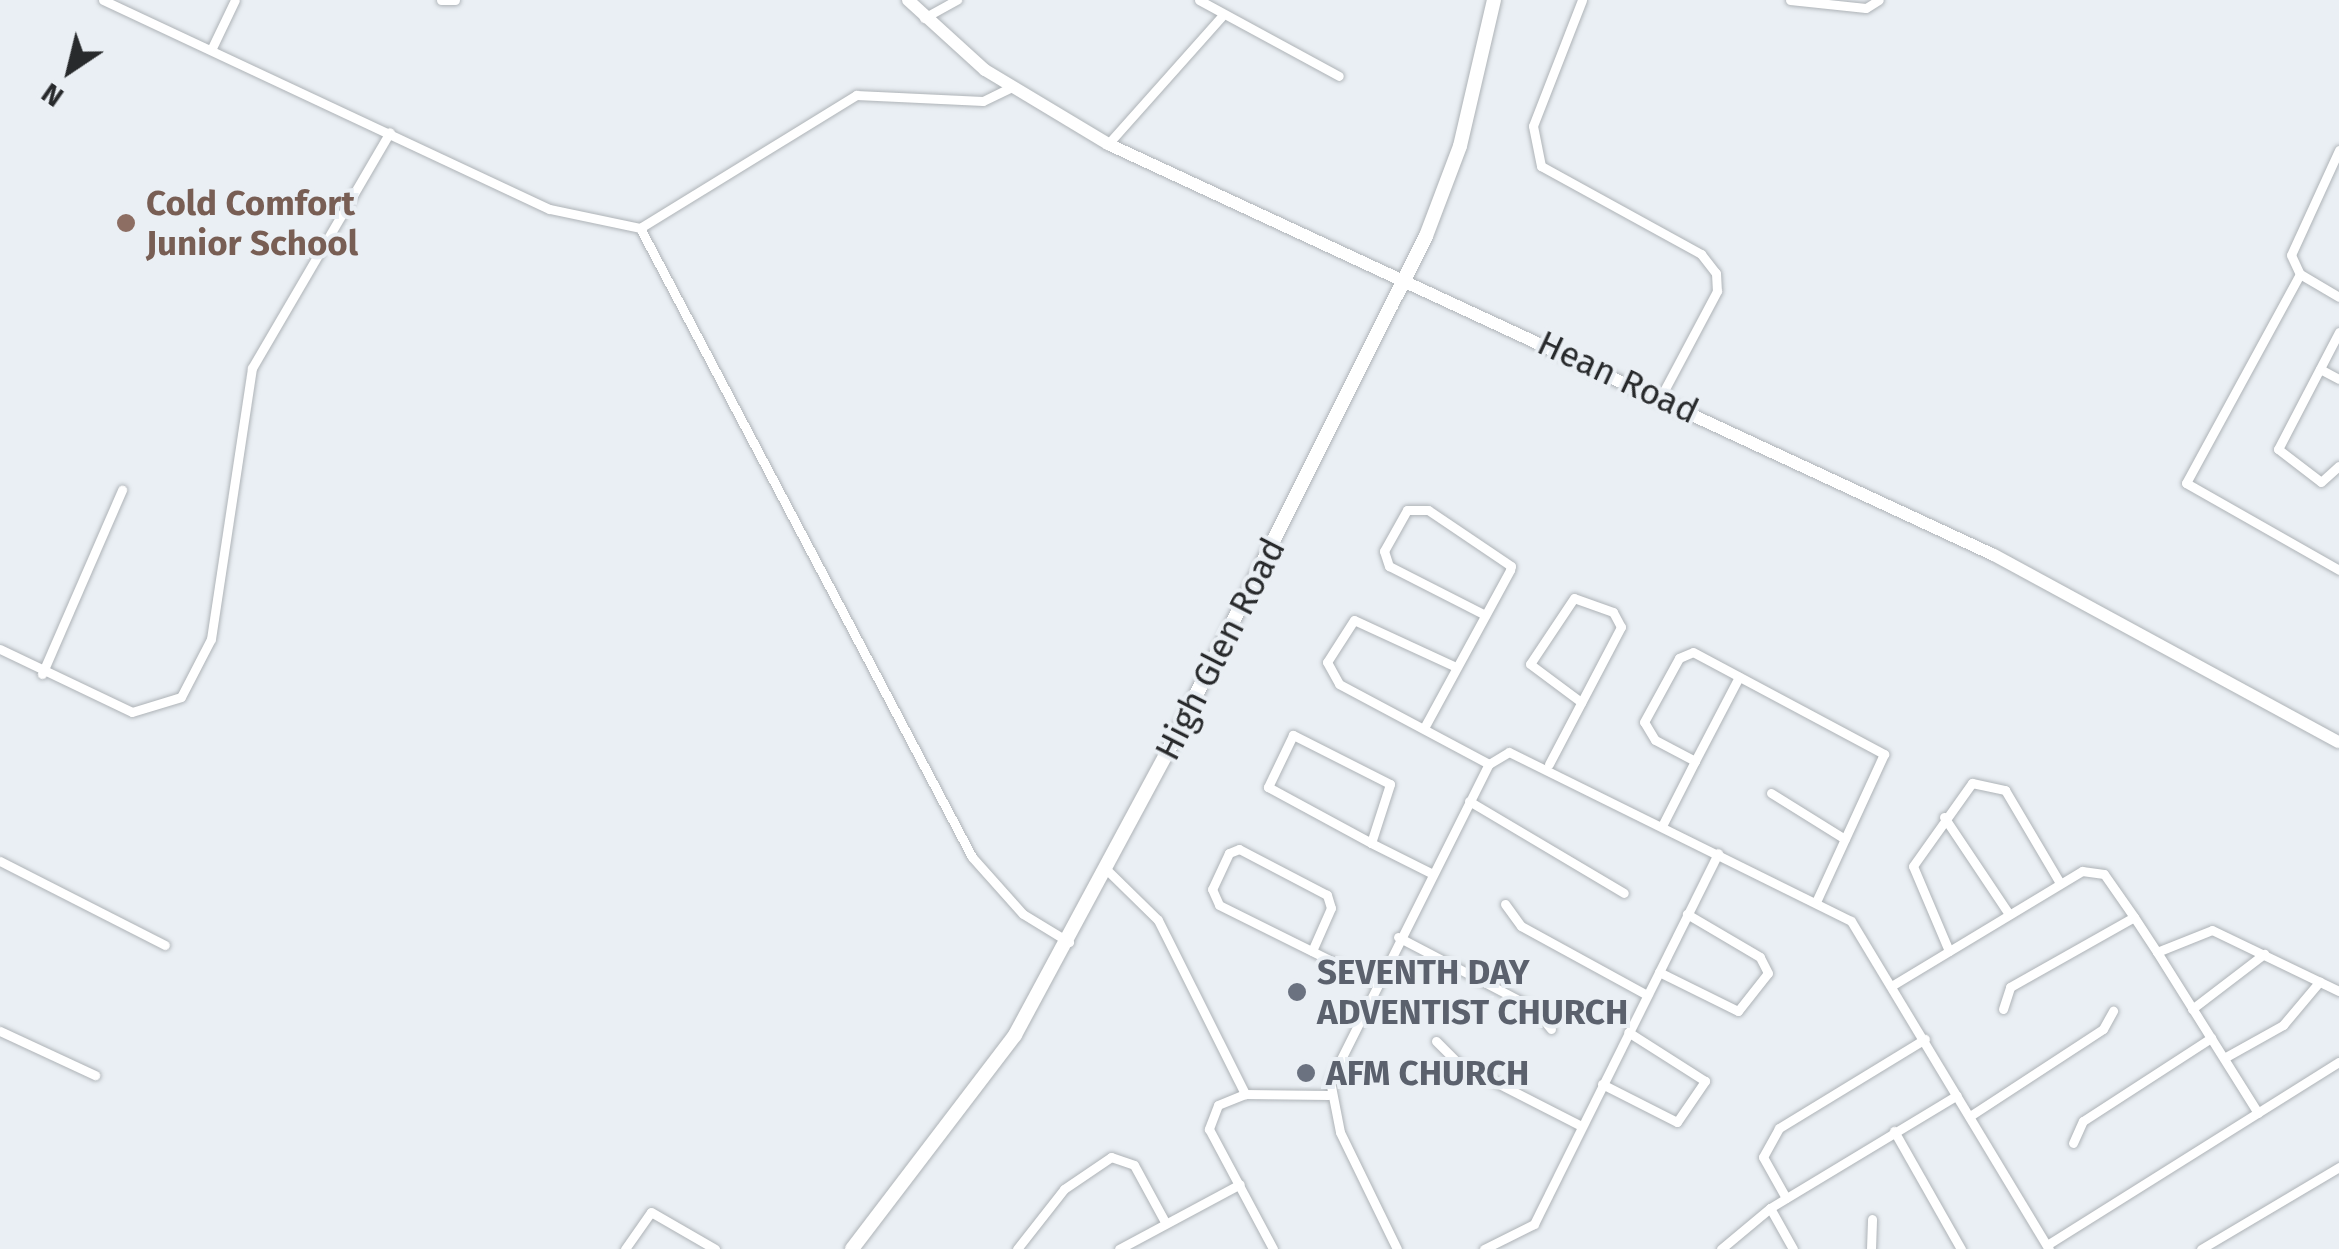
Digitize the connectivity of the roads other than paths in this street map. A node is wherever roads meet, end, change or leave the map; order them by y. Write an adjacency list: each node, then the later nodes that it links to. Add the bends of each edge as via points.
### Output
1 (103, 0): 15 (street)
2 (234, 0): 15 (street)
3 (441, 0): 4 (street)
4 (455, 0)
5 (908, 0): 14 (street, Hean Road)
6 (957, 0): 14 (street)
7 (1199, 0): 13 (street)
8 (1494, 0): 23 (main road, High Glen Road, via 1460,146)
9 (1582, 0): 28 (street, via 1533,126 1541,166 1701,254 1716,273 1717,291)
10 (1790, 0): 11 (street)
11 (1797, 0): 12 (street, via 1866,8)
12 (1879, 0)
13 (1222, 16): 16 (street); 19 (street)
14 (924, 18): 17 (street, Hean Road)
15 (210, 50): 18 (street)
16 (1339, 76)
17 (1010, 88): 19 (street, Hean Road); 21 (street, via 983,101 856,95)
18 (390, 132): 21 (street, via 550,209); 35 (street, via 252,368 203,666 181,697 148,712 97,702)
19 (1108, 144): 23 (street, Hean Road)
20 (2339, 150): 22 (street, via 2295,233)
21 (640, 228): 61 (street, via 972,858 1023,914)
22 (2300, 274): 24 (street); 31 (street, via 2186,482)
23 (1407, 280): 28 (street, Hean Road); 51 (main road, High Glen Road)
24 (2339, 297)
25 (2339, 332): 26 (street)
26 (2320, 368): 27 (street); 29 (street, via 2279,455 2321,482)
27 (2339, 379)
28 (1660, 398): 39 (street, Hean Road, via 1994,555)
29 (2339, 466)
30 (122, 490): 35 (street)
31 (2339, 570)
32 (1485, 615): 32 (street, via 1510,563 1428,510 1407,510 1384,550 1389,566); 34 (street)
33 (0, 650): 35 (street)
34 (1456, 667): 38 (street); 38 (street, via 1354,620 1327,662 1338,684)
35 (42, 674)
36 (1740, 677): 40 (street); 40 (street, via 1687,652 1646,716 1655,740); 47 (street, via 1882,750 1884,766)
37 (1581, 702): 37 (street, via 1620,622 1574,598 1530,664); 42 (street)
38 (1424, 728): 41 (street)
39 (2339, 742)
40 (1695, 760): 46 (street)
41 (1488, 764): 42 (street, via 1509,752); 44 (street)
42 (1549, 764): 46 (street)
43 (1771, 793): 47 (street)
44 (1469, 801): 52 (street); 54 (street)
45 (1944, 817): 53 (street, via 1972,783 1997,784); 58 (street); 64 (street, via 1912,872)
46 (1664, 824): 49 (street)
47 (1845, 838): 55 (street)
48 (1372, 843): 48 (street, via 1268,787 1293,735 1390,784); 52 (street)
49 (1718, 853): 55 (street); 57 (street)
50 (0, 861): 62 (street)
51 (1106, 870): 61 (main road, High Glen Road); 86 (street, via 1158,920)
52 (1431, 873): 60 (street)
53 (2060, 883): 58 (street); 59 (street, via 2104,874)
54 (1624, 893)
55 (1817, 900): 70 (street, via 1851,921)
56 (1505, 904): 72 (street, via 1521,926)
57 (1687, 914): 67 (street); 67 (street, via 1760,957 1768,973 1738,1011)
58 (2009, 914): 64 (street)
59 (2134, 917): 65 (street); 73 (street, via 2010,986)
60 (1398, 937): 69 (street); 76 (street, via 1534,1008)
61 (1068, 942): 103 (main road, High Glen Road, via 946,1136)
62 (165, 945)
63 (1312, 951): 63 (street, via 1215,900 1229,853 1239,848 1327,895); 69 (street)
64 (1949, 951): 70 (street)
65 (2157, 952): 66 (street, via 2206,928); 74 (street)
66 (2264, 954): 68 (street); 74 (street)
67 (1658, 972): 72 (street)
68 (2320, 980): 71 (street); 82 (street, via 2292,1018)
69 (1374, 982): 87 (street)
70 (1894, 985): 80 (street)
71 (2339, 991)
72 (1647, 995): 78 (street)
73 (2004, 1008)
74 (2192, 1009): 79 (street)
75 (2113, 1011): 90 (street, via 2103,1030)
76 (1551, 1029)
77 (0, 1030): 84 (street)
78 (1628, 1032): 85 (street); 85 (street, via 1705,1081 1677,1122)
79 (2210, 1038): 82 (street); 93 (street, via 2083,1122)
80 (1924, 1039): 88 (street); 96 (street, via 1779,1128 1763,1156)
81 (1436, 1040): 91 (street, via 1458,1062)
82 (2224, 1058): 89 (street)
83 (2339, 1062): 89 (street)
84 (95, 1075)
85 (1602, 1084): 91 (street)
86 (1245, 1094): 87 (street); 95 (street, via 1218,1105 1208,1121)
87 (1328, 1095): 107 (street)
88 (1957, 1095): 90 (street); 92 (street)
89 (2258, 1113): 100 (street)
90 (1970, 1116): 100 (street)
91 (1581, 1126): 108 (street, via 1534,1224)
92 (1894, 1130): 96 (street); 112 (street)
93 (2073, 1142)
94 (2339, 1167): 113 (street)
95 (1240, 1184): 99 (street); 106 (street)
96 (1786, 1198): 97 (street)
97 (1770, 1208): 109 (street); 110 (street)
98 (1872, 1219): 111 (street)
99 (1164, 1220): 104 (street, via 1134,1165 1111,1157 1064,1189); 105 (street)
100 (2048, 1247)
101 (625, 1249): 102 (street, via 651,1212)
102 (715, 1249)
103 (852, 1249)
104 (1017, 1249)
105 (1119, 1249)
106 (1273, 1249)
107 (1397, 1249)
108 (1484, 1249)
109 (1721, 1249)
110 (1794, 1249)
111 (1871, 1249)
112 (1961, 1249)
113 (2201, 1249)

